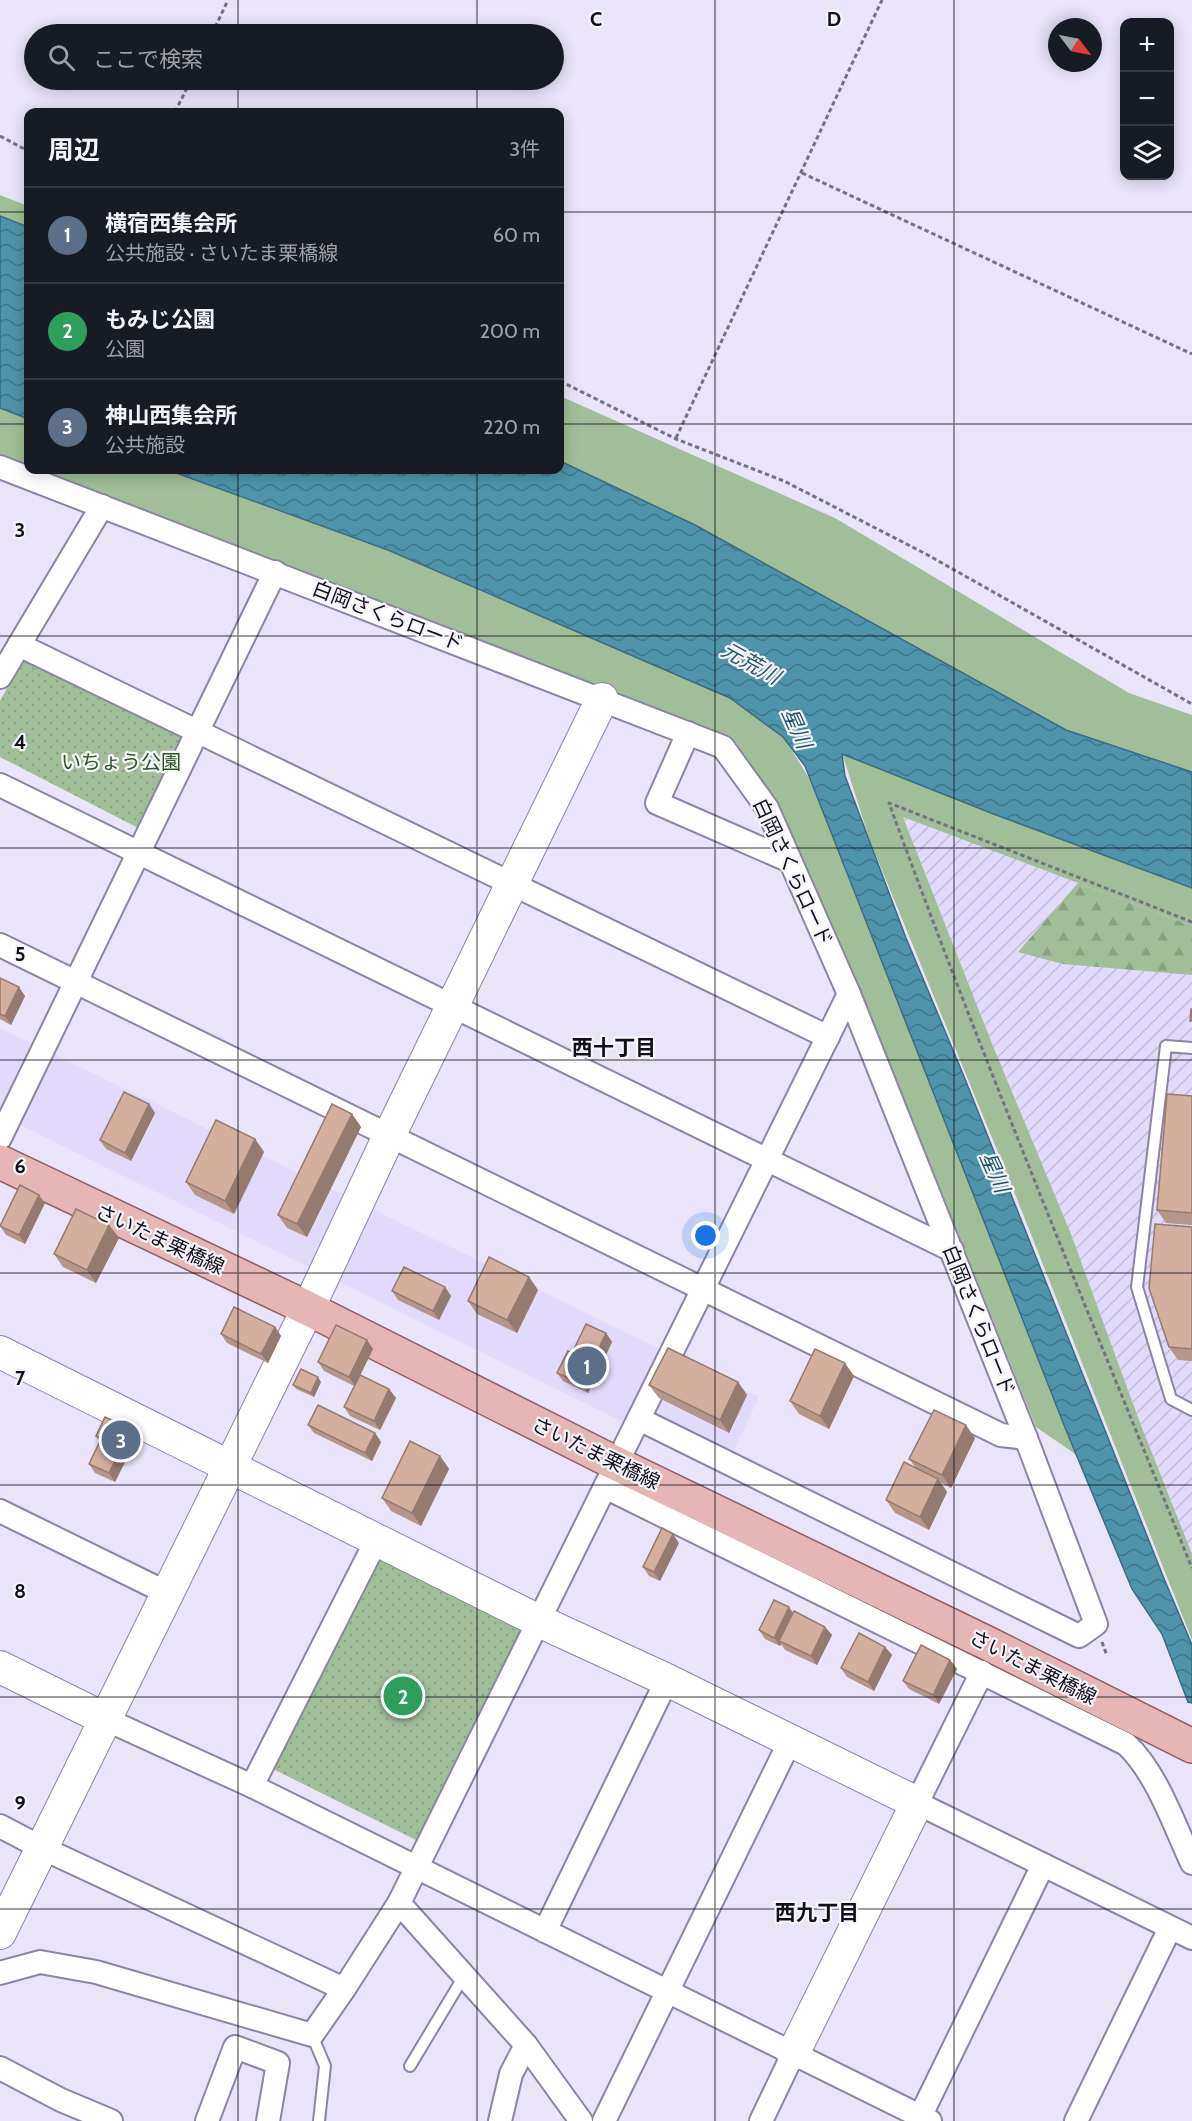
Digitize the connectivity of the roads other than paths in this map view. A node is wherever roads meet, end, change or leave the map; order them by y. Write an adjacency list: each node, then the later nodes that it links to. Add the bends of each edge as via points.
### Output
1 (0, 467): 2 (street, 白岡さくらロード)
2 (102, 506): 3 (street, 白岡さくらロード); 4 (street)
3 (274, 572): 6 (street, 白岡さくらロード); 7 (street)
4 (19, 645): 5 (street); 7 (street)
5 (0, 677)
6 (602, 699): 8 (street, 白岡さくらロード); 12 (street)
7 (197, 731): 10 (street); 12 (street)
8 (688, 733): 11 (street, 白岡さくらロード, via 723,747 767,808); 11 (street, via 657,803)
9 (0, 785): 10 (street)
10 (139, 853): 14 (street); 16 (street)
11 (790, 861): 15 (street, 白岡さくらロード)
12 (513, 884): 16 (street); 17 (street)
13 (0, 945): 14 (street)
14 (76, 981): 19 (street); 20 (street)
15 (849, 994): 17 (street); 23 (street, 白岡さくらロード)
16 (454, 1007): 19 (street); 21 (street)
17 (828, 1037): 21 (street)
18 (1192, 1048): 27 (lane, via 1166,1046 1137,1287 1171,1399)
19 (389, 1136): 24 (street); 25 (street)
20 (0, 1139): 25 (main road, さいたま栗橋線)
21 (767, 1160): 23 (street); 24 (street)
22 (0, 1162): 25 (main road, さいたま栗橋線)
23 (952, 1250): 28 (street, 白岡さくらロード)
24 (704, 1288): 28 (street, via 1001,1435); 29 (street)
25 (311, 1300): 29 (main road, さいたま栗橋線); 30 (street)
26 (0, 1352): 30 (street)
27 (1192, 1410)
28 (1026, 1438): 29 (street, 白岡さくらロード, via 1095,1624 1079,1636)
29 (622, 1453): 34 (street); 36 (street); 39 (main road, さいたま栗橋線, via 888,1570); 41 (main road, さいたま栗橋線)
30 (230, 1466): 32 (street); 33 (street)
31 (0, 1511): 33 (street)
32 (377, 1539): 34 (street); 42 (street)
33 (167, 1593): 38 (street)
34 (539, 1621): 37 (street); 48 (street)
35 (0, 1667): 38 (street)
36 (982, 1672): 43 (street); 46 (street, via 1126,1744 1155,1784)
37 (667, 1680): 40 (street); 51 (street)
38 (105, 1719): 42 (street); 45 (street)
39 (1192, 1721)
40 (790, 1741): 43 (street); 57 (street)
41 (1192, 1746)
42 (252, 1786): 48 (street)
43 (918, 1803): 47 (street); 60 (street)
44 (0, 1826): 45 (street)
45 (42, 1848): 52 (street); 56 (street)
46 (1192, 1863)
47 (1043, 1865): 50 (street); 63 (street)
48 (416, 1869): 49 (street); 51 (street)
49 (399, 1903): 55 (street); 56 (street)
50 (1170, 1928): 53 (street); 72 (street)
51 (545, 1931): 57 (street)
52 (0, 1933)
53 (1192, 1938)
54 (0, 1973): 58 (street, via 40,1962 96,1972)
55 (464, 1976): 59 (street); 61 (lane)
56 (344, 1989): 58 (street)
57 (667, 1993): 60 (street); 70 (street)
58 (312, 2035): 67 (lane, via 325,2066)
59 (526, 2045): 68 (street, via 511,2074); 69 (street)
60 (793, 2054): 63 (street); 71 (street)
61 (411, 2066)
62 (0, 2068): 64 (street)
63 (923, 2119)
64 (111, 2121)
65 (207, 2121): 66 (street, via 235,2047 278,2063)
66 (268, 2121)
67 (319, 2121)
68 (500, 2121)
69 (581, 2121)
70 (603, 2121)
71 (761, 2121)
72 (1076, 2121)

